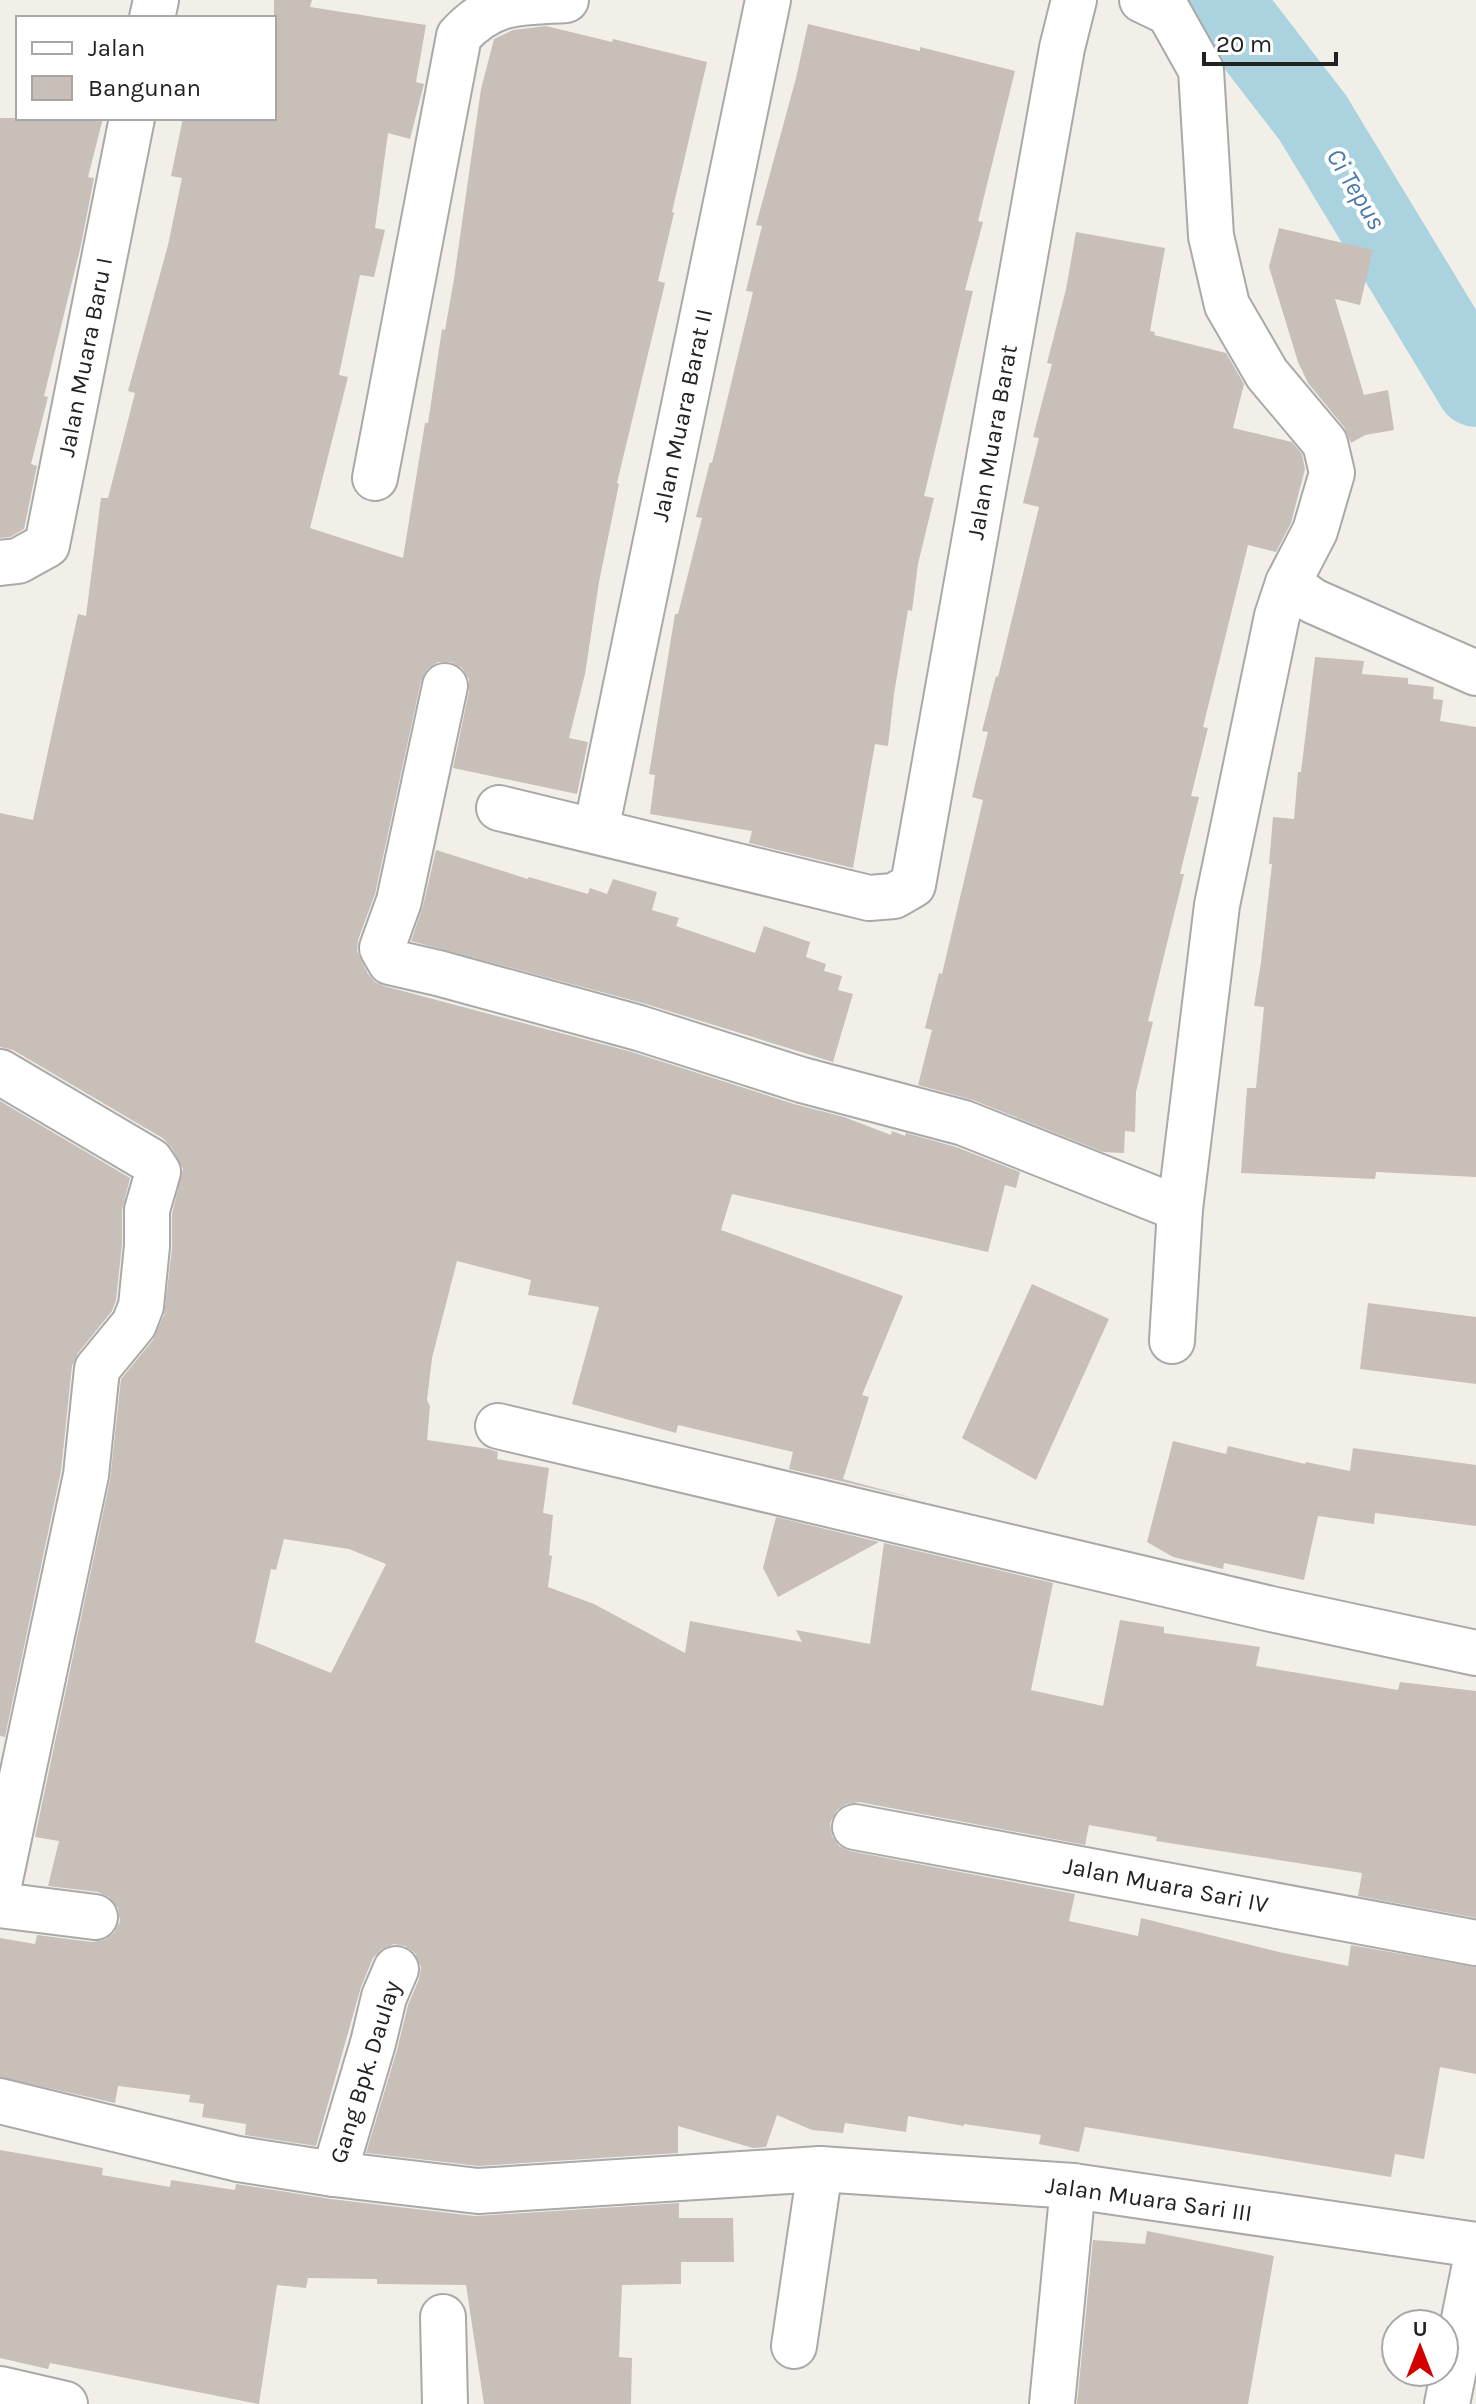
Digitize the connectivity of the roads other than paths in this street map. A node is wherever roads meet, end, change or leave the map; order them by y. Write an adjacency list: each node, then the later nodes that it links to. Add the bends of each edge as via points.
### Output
1 (566, 0): 6 (street, via 499,4 473,18 459,36)
2 (768, 0): 12 (street, Jalan Muara Barat II)
3 (1074, 0): 12 (street, Jalan Muara Barat, via 913,885 894,896 869,898)
4 (1142, 0): 8 (street, via 1169,13 1201,70 1211,236 1227,305 1267,374 1325,443 1332,473)
5 (132, 120): 7 (street, Jalan Muara Baru I, via 47,545 18,561)
6 (375, 478)
7 (0, 563)
8 (1301, 592): 9 (street); 14 (street, via 1277,616 1217,905)
9 (1476, 673)
10 (445, 686): 14 (street, via 399,901 382,948 390,962 964,1123)
11 (499, 808): 12 (street)
12 (596, 830)
13 (0, 1072): 19 (street, via 151,1161 158,1172 147,1210 141,1306 134,1324 97,1369 86,1475)
14 (1180, 1209): 15 (street)
15 (1172, 1341)
16 (498, 1426): 17 (street)
17 (1476, 1653)
18 (855, 1827): 22 (street, Jalan Muara Sari IV)
19 (0, 1880)
20 (0, 1905): 21 (street)
21 (95, 1917)
22 (1476, 1943)
23 (396, 1969): 26 (street, Gang Bpk. Daulay)
24 (0, 2101): 26 (street, Jalan Muara Sari III, via 238,2159)
25 (820, 2169): 26 (street, Jalan Muara Sari III, via 478,2191); 27 (street, Jalan Muara Sari III); 31 (street)
26 (334, 2174)
27 (1073, 2186): 28 (street, Jalan Muara Sari III); 35 (street)
28 (1476, 2245)
29 (1476, 2259): 36 (street)
30 (443, 2317): 34 (street)
31 (794, 2346)
32 (0, 2389): 33 (street)
33 (65, 2404)
34 (445, 2404)
35 (1052, 2404)
36 (1447, 2404)

